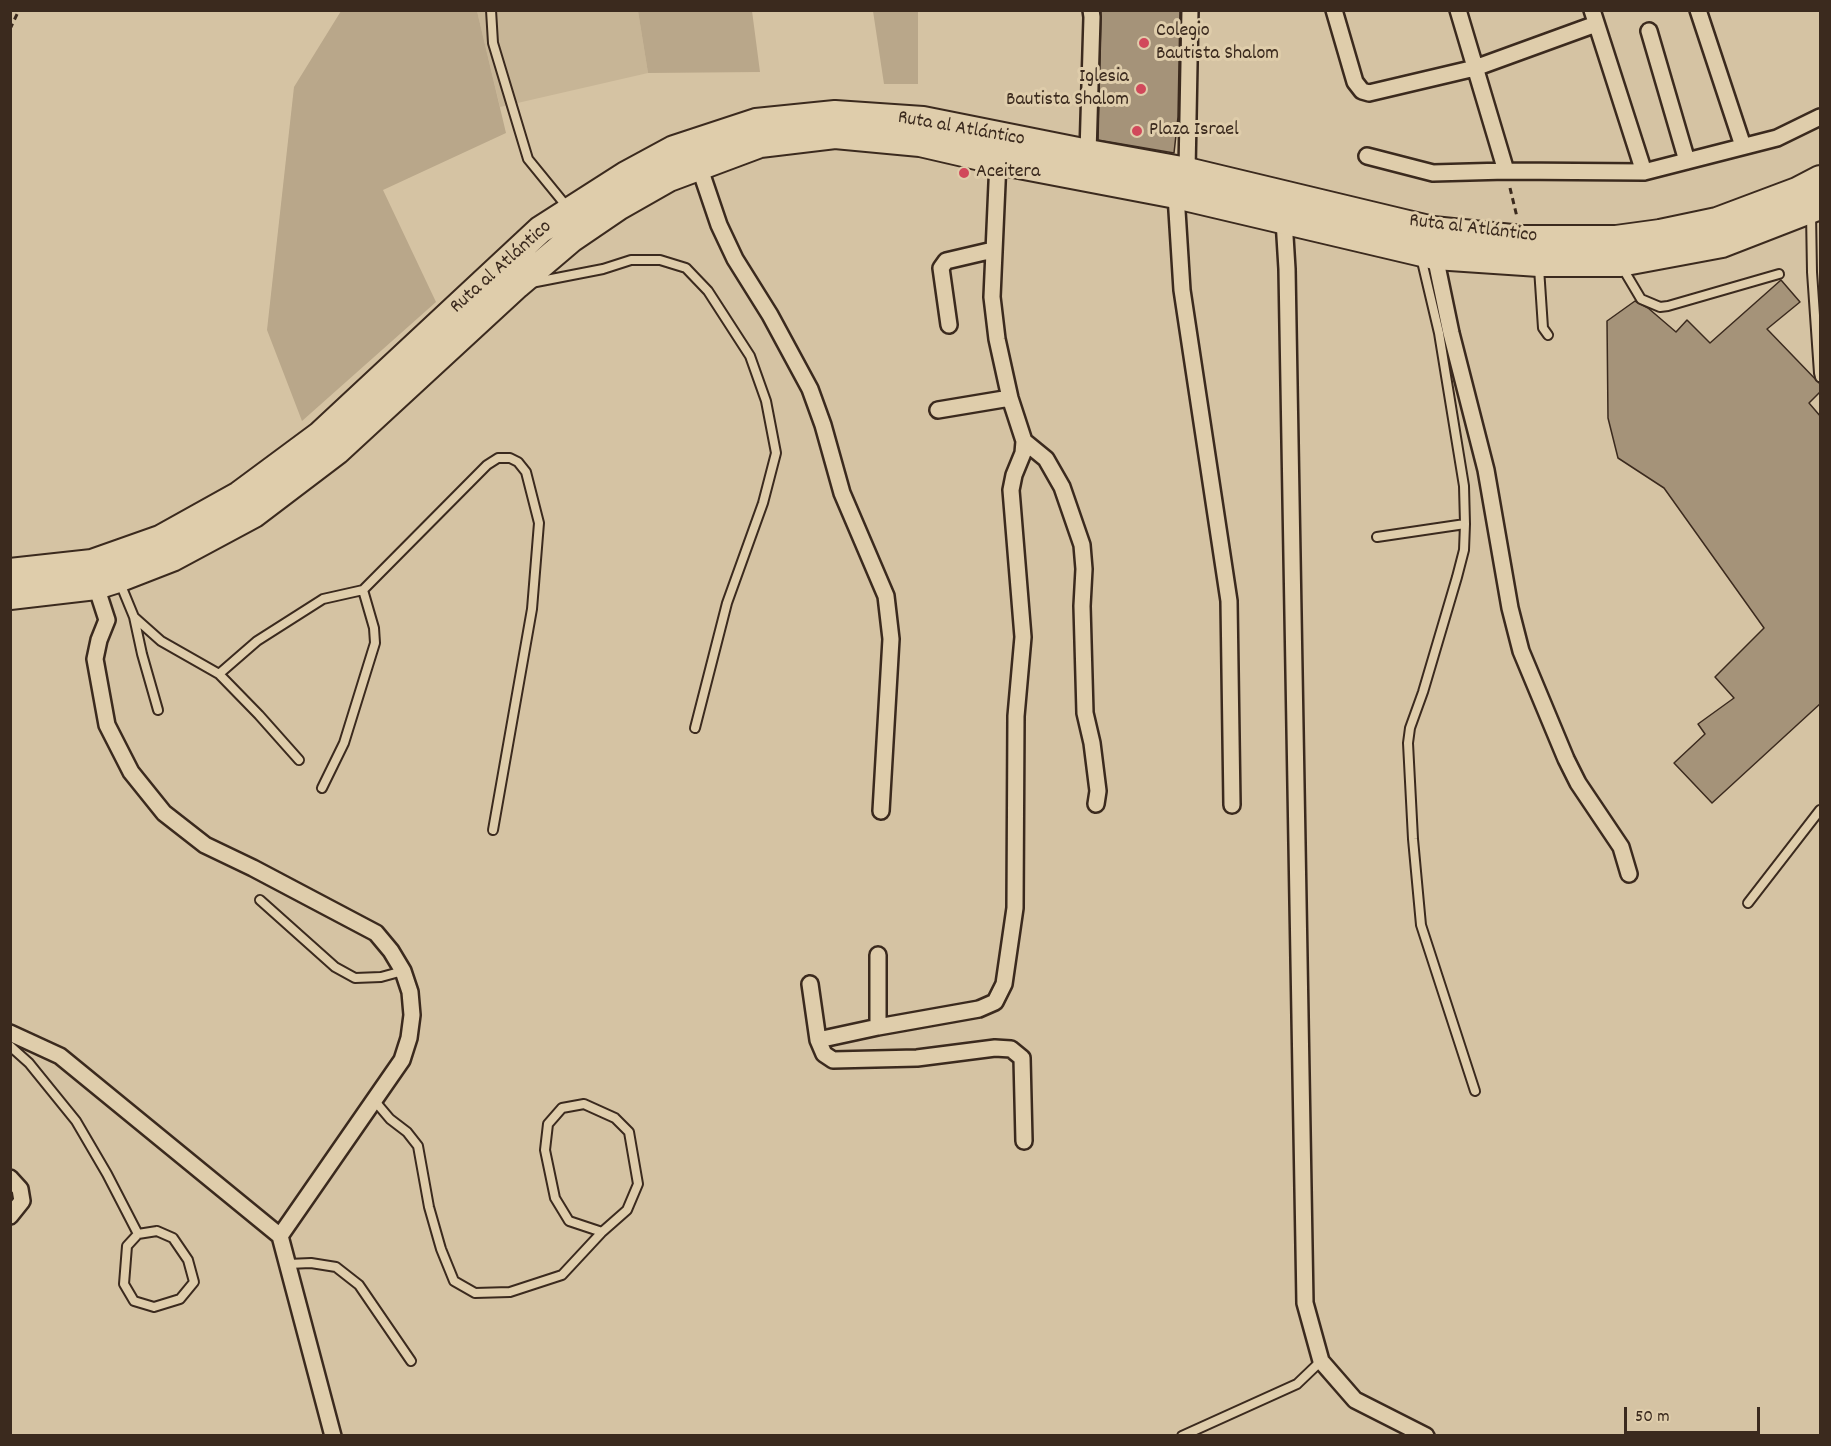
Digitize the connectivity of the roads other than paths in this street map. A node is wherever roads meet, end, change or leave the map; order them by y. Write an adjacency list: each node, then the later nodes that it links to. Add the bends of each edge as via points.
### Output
1 (491, 10): 23 (lane, via 493,43 528,159)
2 (1091, 10): 12 (street)
3 (1190, 10): 17 (street)
4 (1334, 10): 9 (street, via 1355,82 1369,93)
5 (1458, 10): 9 (street)
6 (1698, 10): 11 (street)
7 (1594, 17): 9 (street); 19 (street)
8 (1649, 31): 15 (street)
9 (1475, 68): 18 (street)
10 (1821, 117): 11 (street, via 1777,138)
11 (1743, 146): 15 (street)
12 (1088, 153): 17 (highway, Ruta al Atlántico); 23 (highway, Ruta al Atlántico, via 923,120 835,114 756,122 674,149)
13 (1367, 156): 18 (street, via 1433,173)
14 (998, 161): 16 (highway, Ruta al Atlántico, via 920,143 835,135 760,144); 21 (highway, Ruta al Atlántico); 25 (street)
15 (1687, 161): 19 (street)
16 (699, 166): 30 (highway, Ruta al Atlántico, via 618,207 571,239); 52 (street, via 718,225 810,389 842,493 886,596 891,639)
17 (1187, 171): 20 (highway, Ruta al Atlántico, via 1433,230 1522,239 1616,239 1660,233 1717,221)
18 (1506, 171): 19 (street)
19 (1644, 172)
20 (1821, 179)
21 (1176, 195): 24 (highway, Ruta al Atlántico); 50 (street, via 1182,290 1229,601)
22 (1816, 209): 28 (highway, Ruta al Atlántico, via 1722,244); 33 (lane, via 1812,272)
23 (570, 211): 39 (highway, Ruta al Atlántico, via 540,230 320,435 239,495 160,538 92,563)
24 (1284, 220): 26 (highway, Ruta al Atlántico); 74 (street, via 1305,1303)
25 (993, 250): 31 (street, via 946,261 941,268); 34 (street, via 993,308)
26 (1427, 255): 27 (highway, Ruta al Atlántico); 37 (lane, via 1464,486); 54 (street, via 1486,470 1521,651 1566,759 1622,848)
27 (1539, 263): 28 (highway, Ruta al Atlántico); 32 (lane, via 1543,328)
28 (1620, 263): 29 (lane, via 1641,299 1660,307)
29 (1779, 274)
30 (518, 285): 40 (highway, Ruta al Atlántico, via 337,451 254,514 172,558); 46 (lane, via 592,272 631,260 660,260 686,268 708,291 750,356 766,401 776,453 764,503 727,603)
31 (949, 325)
32 (1548, 335)
33 (1821, 377)
34 (1010, 398): 35 (street); 36 (street)
35 (938, 410)
36 (1024, 441): 49 (street, via 1046,459 1062,487 1082,546 1084,702 1098,791); 60 (street, via 1011,490 1023,637 1016,716 1015,908 1004,984 994,1002 979,1009)
37 (1465, 524): 38 (lane); 64 (lane, via 1457,577 1408,743 1421,925)
38 (1377, 537)
39 (10, 572)
40 (107, 582): 42 (highway, Ruta al Atlántico); 43 (lane); 58 (street, via 106,620 95,659 107,725 130,772 164,813 205,845 376,933)
41 (363, 590): 44 (lane, via 323,599 257,641); 48 (lane, via 375,643 344,744); 53 (lane, via 487,465 498,458 510,458 526,472 539,523 532,609)
42 (10, 596)
43 (134, 617): 44 (lane, via 161,641); 45 (lane)
44 (219, 674): 47 (lane)
45 (158, 710)
46 (695, 728)
47 (299, 760)
48 (322, 788)
49 (1096, 804)
50 (1232, 805)
51 (1821, 810): 56 (lane)
52 (881, 811)
53 (493, 830)
54 (1629, 874)
55 (260, 900): 58 (lane, via 335,967 355,978)
56 (1748, 903)
57 (878, 955): 60 (street)
58 (403, 971): 65 (street, via 410,992 409,1038 402,1060)
59 (810, 984): 62 (street)
60 (878, 1027): 62 (street)
61 (10, 1033): 71 (street, via 60,1056)
62 (818, 1040): 66 (street, via 824,1054 833,1060 917,1058 1011,1049 1022,1058)
63 (10, 1046): 70 (lane, via 76,1122)
64 (1475, 1092)
65 (374, 1100): 69 (lane, via 418,1146 429,1207 454,1281 475,1293 510,1292 562,1275); 71 (street)
66 (1024, 1141)
67 (10, 1178): 68 (street, via 20,1189 22,1202)
68 (10, 1216)
69 (602, 1232): 69 (lane, via 627,1210 638,1184 629,1132 615,1118 584,1104 562,1108 548,1124 545,1150 555,1198 569,1221)
70 (138, 1234): 70 (lane, via 128,1246 124,1284 134,1301 154,1307 180,1299 194,1282 188,1260 173,1238 157,1231)
71 (280, 1236): 72 (street)
72 (288, 1264): 73 (lane, via 336,1267 359,1285); 75 (street)
73 (411, 1361)
74 (1321, 1361): 76 (lane, via 1297,1384); 77 (street, via 1355,1400)
75 (330, 1432)
76 (1182, 1436)
77 (1426, 1436)

